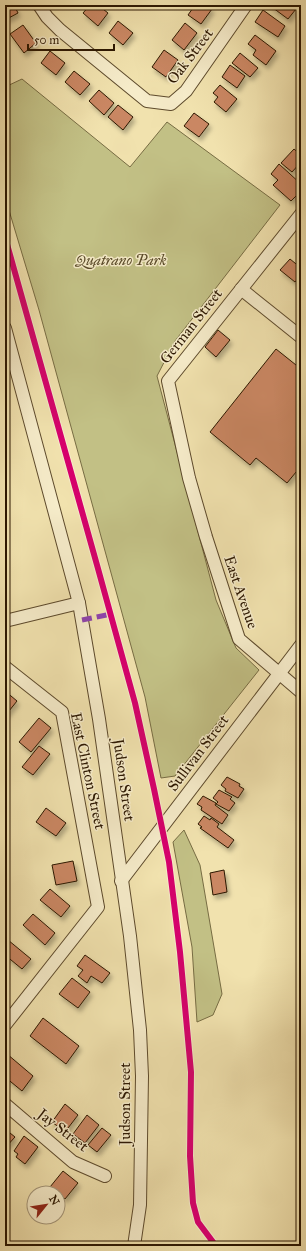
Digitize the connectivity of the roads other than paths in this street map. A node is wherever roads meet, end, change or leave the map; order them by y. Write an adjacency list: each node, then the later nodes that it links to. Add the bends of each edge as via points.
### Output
1 (39, 5): 2 (street, Oak Street, via 60,30 147,101 171,104 186,91)
2 (246, 5)
3 (301, 214): 4 (street, German Street)
4 (241, 289): 6 (street); 7 (street, German Street, via 168,381)
5 (5, 328): 8 (street, Judson Street)
6 (301, 337)
7 (189, 478): 12 (street, East Avenue, via 239,639)
8 (80, 603): 9 (street); 14 (street, Judson Street)
9 (5, 621)
10 (301, 645): 12 (street, Sullivan Street)
11 (5, 667): 15 (street, East Clinton Street, via 62,712 98,907)
12 (278, 674): 13 (street, East Avenue); 14 (street, Sullivan Street)
13 (301, 692)
14 (121, 881): 18 (street, Judson Street, via 130,936 142,1076 140,1205)
15 (5, 1025)
16 (5, 1104): 17 (street, Jay Street, via 73,1162)
17 (105, 1176)
18 (134, 1246)

